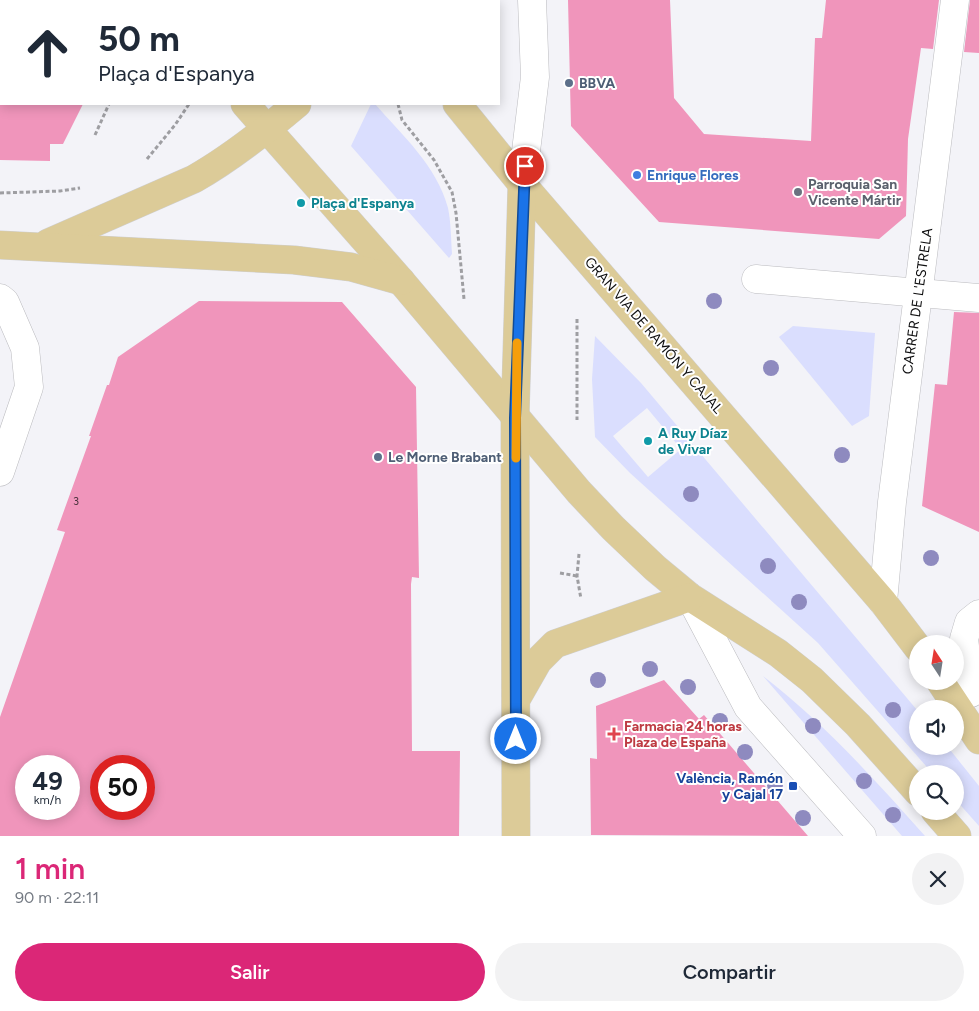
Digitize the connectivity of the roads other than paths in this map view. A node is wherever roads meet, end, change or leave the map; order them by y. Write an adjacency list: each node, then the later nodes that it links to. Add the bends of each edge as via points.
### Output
1 (532, 0): 7 (street, via 535,76)
2 (955, 0): 12 (street, CARRER DE L'ESTRELA)
3 (246, 105): 6 (main road)
4 (296, 105): 6 (main road)
5 (458, 105): 7 (main road)
6 (267, 129): 9 (main road, via 194,179); 11 (main road)
7 (522, 184): 15 (main road); 18 (main road, GRAN VIA DE RAMÓN Y CAJAL)
8 (0, 245): 9 (main road)
9 (42, 246): 11 (main road, via 294,260 351,267)
10 (756, 279): 12 (street)
11 (401, 281): 15 (main road)
12 (918, 294): 14 (street); 18 (street, CARRER DE L'ESTRELA)
13 (0, 298): 16 (street, via 5,302 25,348 29,388)
14 (979, 298)
15 (515, 418): 17 (main road, via 614,528); 23 (main road)
16 (0, 472)
17 (690, 597): 23 (main road, via 555,644 538,661); 25 (main road, via 778,653 812,680); 28 (street, via 748,707)
18 (883, 602): 20 (main road, GRAN VIA DE RAMÓN Y CAJAL)
19 (979, 614): 22 (street, via 969,622 964,639)
20 (909, 636)
21 (946, 690): 24 (main road)
22 (968, 692)
23 (516, 700): 27 (main road)
24 (979, 740)
25 (909, 782)
26 (943, 820): 29 (main road)
27 (516, 836)
28 (862, 836)
29 (956, 836)

